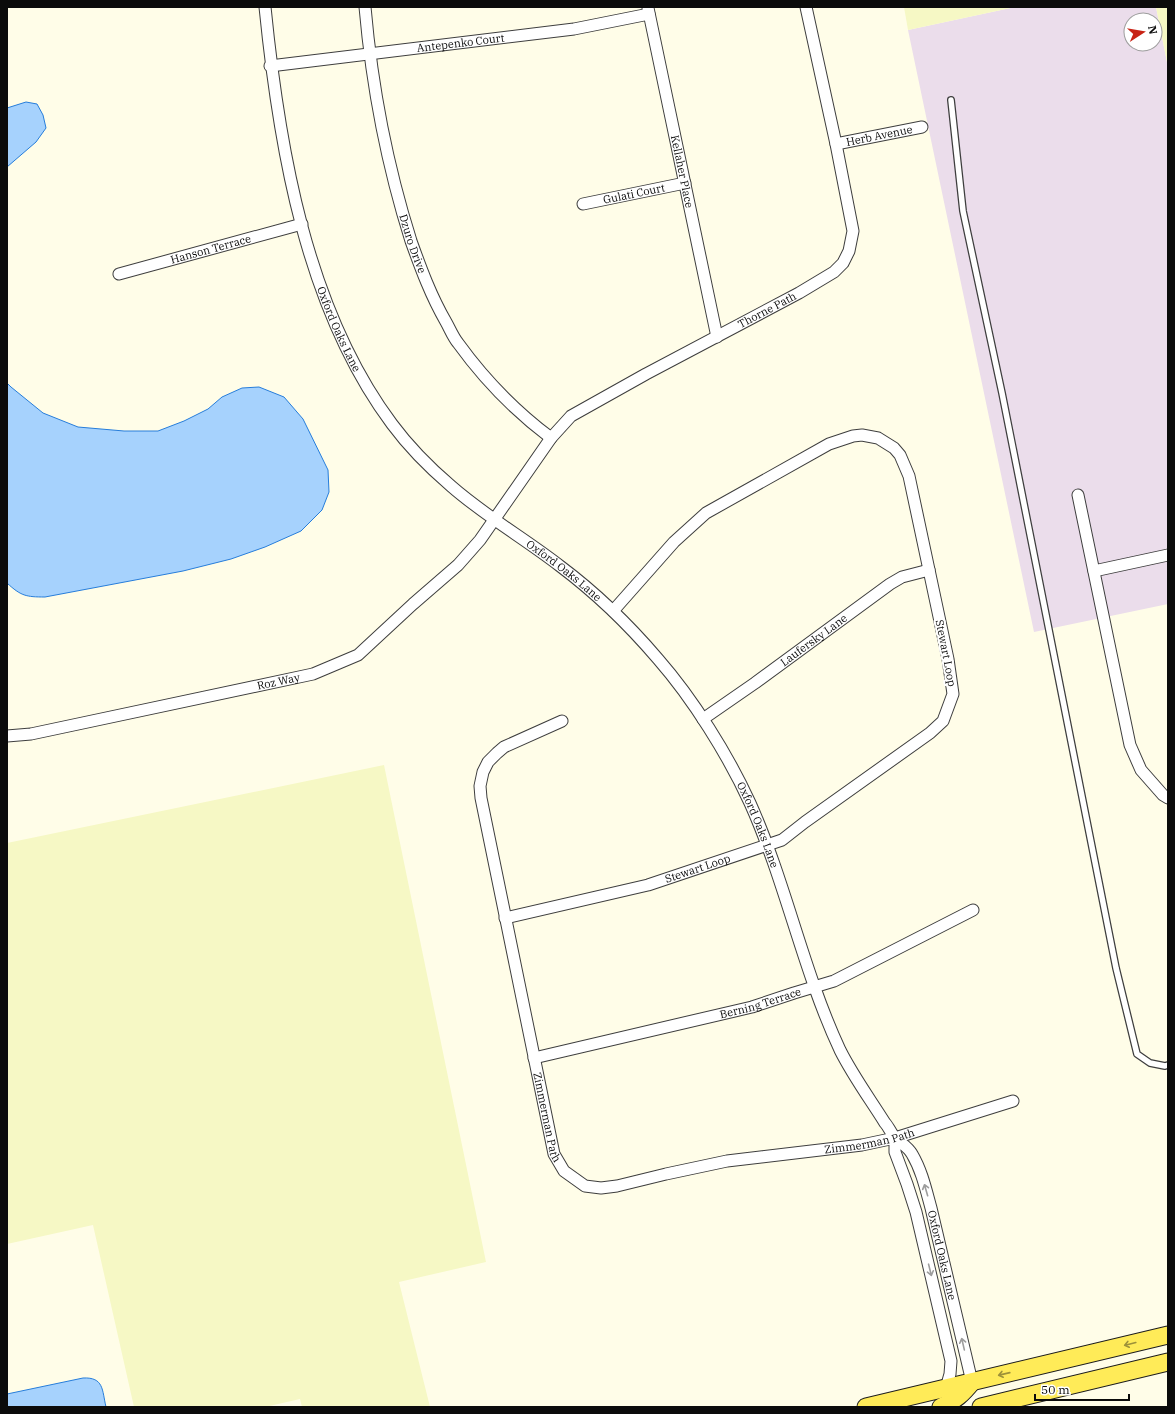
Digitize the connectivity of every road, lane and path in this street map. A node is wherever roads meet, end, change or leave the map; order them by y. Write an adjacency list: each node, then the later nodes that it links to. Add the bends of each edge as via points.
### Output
1 (265, 7): 6 (street, Oxford Oaks Lane)
2 (365, 7): 5 (street, Dzuro Drive)
3 (806, 7): 9 (street, Thorne Path)
4 (649, 10): 5 (street, Antepenko Court, via 574,29); 10 (street, Kellaher Place)
5 (370, 53): 6 (street, Antepenko Court); 15 (street, Dzuro Drive, via 391,170 403,216 434,301 457,342 487,380 506,400)
6 (270, 66): 12 (street, Oxford Oaks Lane, via 289,174)
7 (951, 100): 31 (lane, via 963,211 1002,393 1116,968 1137,1054 1150,1063)
8 (922, 127): 9 (street, Herb Avenue)
9 (836, 144): 14 (street, Thorne Path, via 853,231 849,251 843,263 825,278)
10 (685, 183): 11 (street, Gulati Court); 14 (street, Kellaher Place)
11 (584, 204)
12 (302, 224): 13 (street, Hanson Terrace); 17 (street, Oxford Oaks Lane, via 332,317 369,390 394,426 432,469)
13 (119, 274)
14 (717, 337): 15 (street, Thorne Path, via 582,409 571,416)
15 (551, 438): 17 (street, Thorne Path)
16 (1078, 495): 20 (street)
17 (493, 520): 21 (street, Oxford Oaks Lane, via 561,566); 24 (street, Roz Way, via 480,540 458,565 358,655 336,665 306,676 31,734)
18 (1168, 555): 20 (street)
19 (929, 570): 21 (street, Stewart Loop, via 909,476 900,455 878,438 853,436 828,444 706,513 674,542); 22 (street, Laufersky Lane, via 902,577 890,584); 26 (street, Stewart Loop, via 953,688 943,721 782,840)
20 (1094, 571): 25 (street, via 1130,745 1141,770)
21 (613, 611): 22 (street, Oxford Oaks Lane, via 662,664)
22 (703, 719): 26 (street, Oxford Oaks Lane, via 749,802)
23 (562, 720): 28 (street, Zimmerman Path, via 504,747 488,762 483,772 481,798)
24 (7, 736)
25 (1168, 798)
26 (766, 845): 28 (street, Stewart Loop, via 648,885); 29 (street, Oxford Oaks Lane)
27 (973, 910): 29 (street, Berning Terrace, via 834,981)
28 (505, 918): 30 (street, Zimmerman Path)
29 (814, 987): 30 (street, Berning Terrace, via 752,1007); 33 (street, Oxford Oaks Lane, via 854,1077)
30 (534, 1058): 33 (street, Zimmerman Path, via 554,1154 564,1171 585,1186 618,1186 727,1161 862,1145)
31 (1168, 1065)
32 (1013, 1101): 33 (street, Zimmerman Path)
33 (895, 1138): 34 (street, Oxford Oaks Lane, one-way to 33, via 923,1179 914,1157 906,1145); 35 (street, Oxford Oaks Lane, via 895,1152 907,1184)
34 (939, 1242): 35 (street); 38 (street, Oxford Oaks Lane, one-way to 34)
35 (924, 1246): 39 (street, Oxford Oaks Lane, one-way to 39, via 951,1361)
36 (1168, 1335): 38 (main road, one-way to 38)
37 (1168, 1362): 42 (main road)
38 (972, 1382): 39 (main road); 41 (main road, via 962,1394)
39 (946, 1388): 40 (main road)
40 (866, 1407)
41 (941, 1407)
42 (981, 1407)

